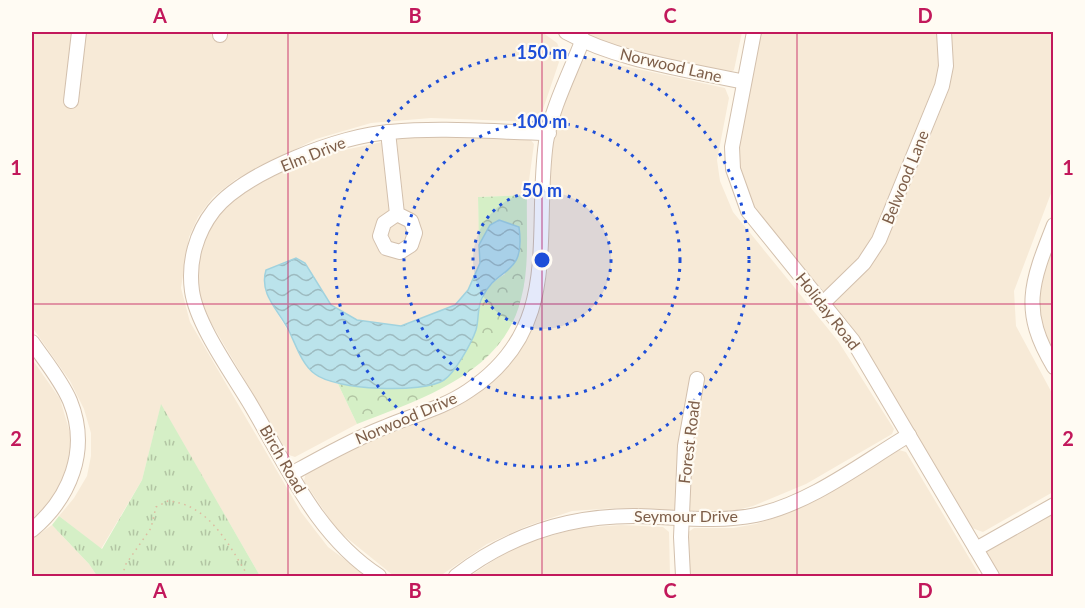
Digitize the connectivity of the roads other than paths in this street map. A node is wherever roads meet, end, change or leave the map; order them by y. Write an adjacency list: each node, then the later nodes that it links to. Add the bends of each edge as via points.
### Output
1 (79, 32): 7 (street)
2 (566, 32): 5 (street, Norwood Lane)
3 (754, 32): 6 (street, Holiday Road)
4 (944, 32): 12 (street, Belwood Lane, via 946,66 942,86 890,216 864,263)
5 (583, 39): 6 (street, Norwood Lane, via 641,59); 9 (street, Norwood Drive)
6 (744, 82): 12 (street, Holiday Road, via 732,147 739,190 760,229)
7 (71, 101)
8 (388, 132): 9 (street, Elm Drive); 10 (street); 13 (street, Elm Drive, via 336,142 305,154 242,187 216,208 198,238 191,273 197,310)
9 (549, 133): 18 (street, Norwood Drive, via 538,290 531,314 506,356 470,390 449,402 345,444)
10 (397, 214)
11 (1053, 225): 15 (street, via 1035,273 1031,302 1035,331)
12 (823, 303): 17 (street, Holiday Road, via 853,341)
13 (206, 327): 18 (street, Birch Road)
14 (32, 342): 21 (street, via 60,383 76,420 76,461 71,481 61,499)
15 (1053, 367)
16 (697, 379): 20 (street, Forest Road, via 685,446)
17 (909, 435): 20 (street, Seymour Drive, via 785,506 729,519); 22 (street, Holiday Road)
18 (291, 474): 23 (street, Birch Road, via 319,521)
19 (1053, 505): 22 (street)
20 (682, 518): 24 (street, Seymour Drive, via 603,517 570,522 506,544); 25 (street, Forest Road)
21 (32, 530)
22 (976, 549): 26 (street, Holiday Road)
23 (379, 576)
24 (456, 576)
25 (683, 576)
26 (992, 576)

